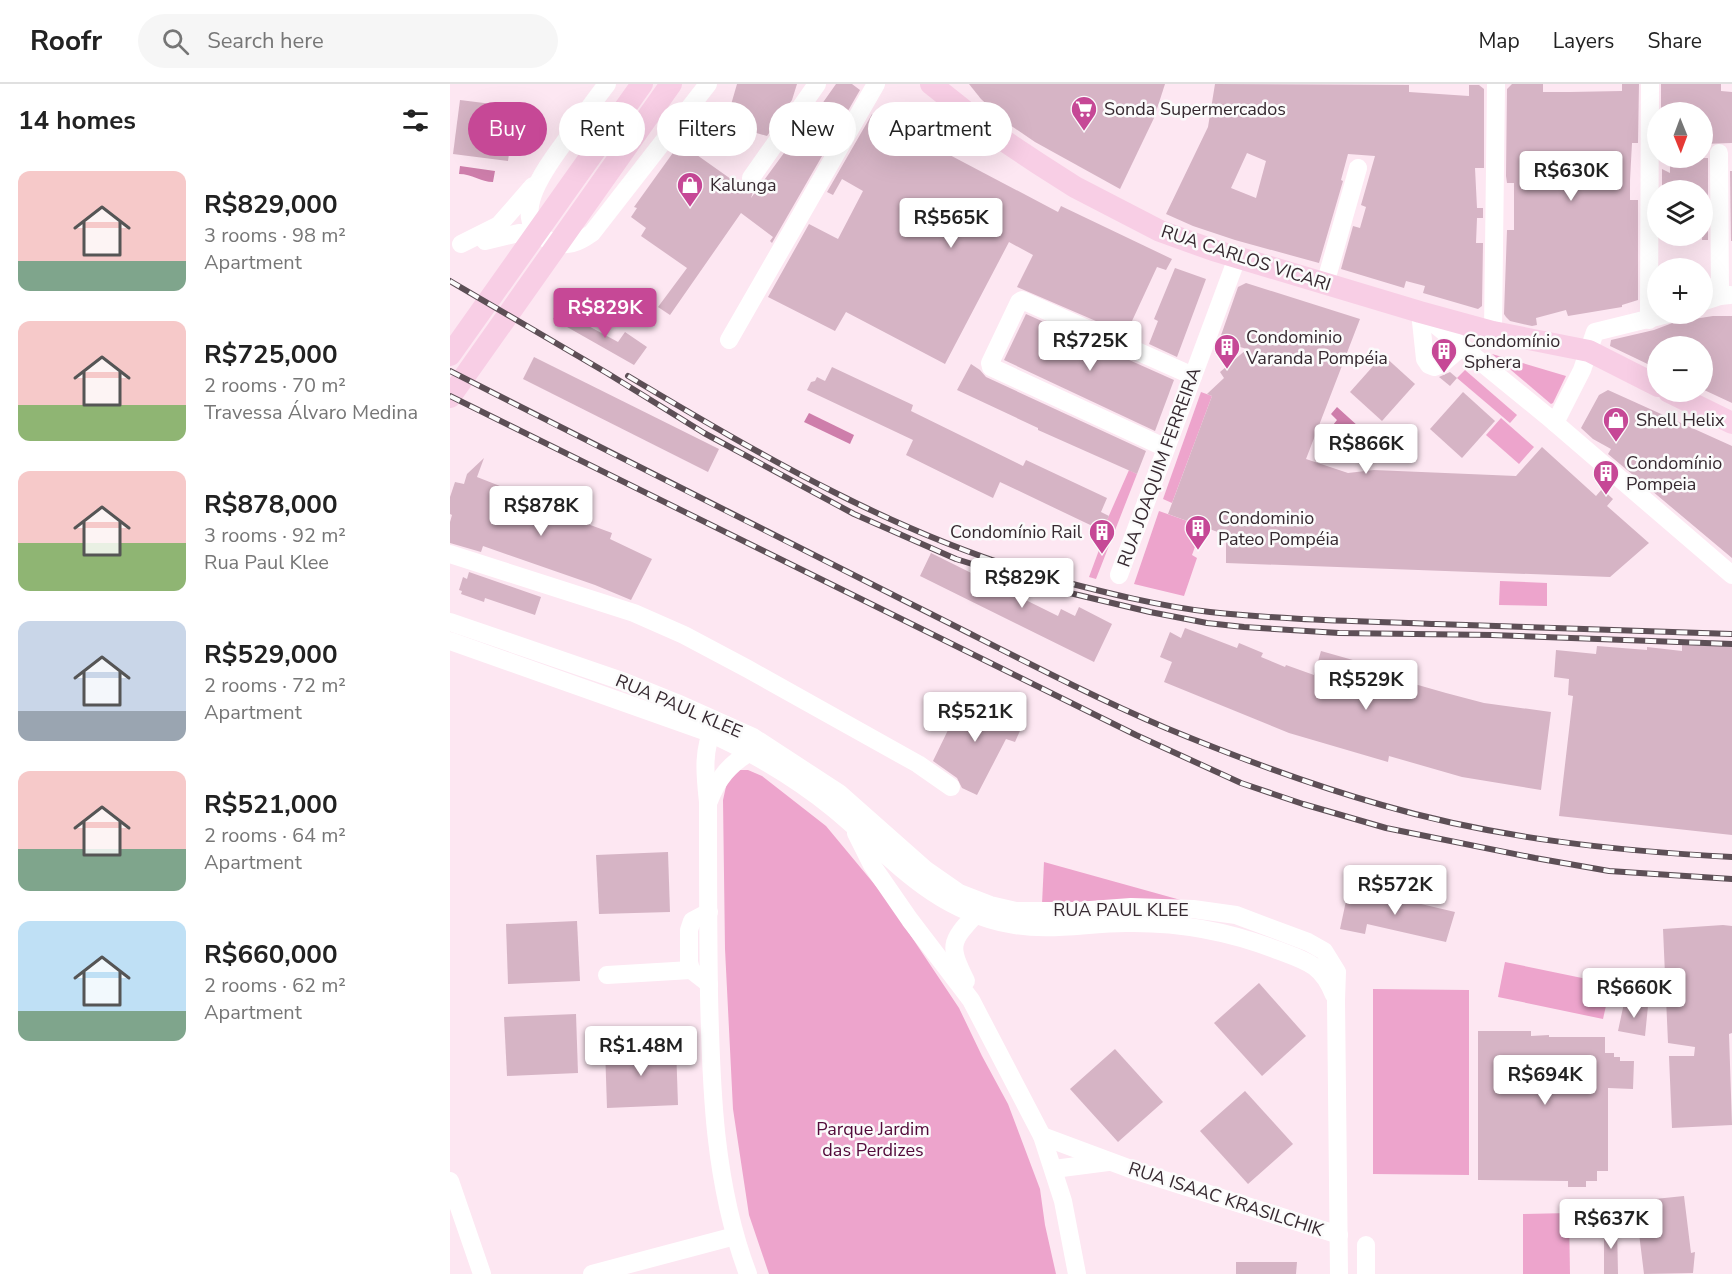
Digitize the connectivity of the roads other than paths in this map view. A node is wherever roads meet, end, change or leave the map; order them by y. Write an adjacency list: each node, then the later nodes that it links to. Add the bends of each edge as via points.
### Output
1 (606, 84): 13 (street)
2 (642, 84): 26 (main road)
3 (671, 84): 29 (main road)
4 (708, 84): 14 (street, via 592,233 580,242 561,245)
5 (817, 84): 12 (street)
6 (876, 84): 23 (street)
7 (1496, 84): 22 (street)
8 (1650, 84): 17 (street)
9 (935, 86): 16 (main road, RUA CARLOS VICARI, via 994,134 1075,187 1160,231)
10 (1719, 153): 19 (street)
11 (1358, 168): 18 (street)
12 (751, 178)
13 (540, 179): 14 (street, via 530,206 532,225); 15 (street, via 499,225)
14 (539, 234): 15 (street, via 519,233)
15 (456, 243)
16 (1237, 258): 18 (main road, RUA CARLOS VICARI); 27 (street, RUA JOAQUIM FERREIRA)
17 (1649, 258)
18 (1325, 284): 20 (main road, RUA CARLOS VICARI)
19 (1718, 298)
20 (1420, 312): 22 (main road, RUA CARLOS VICARI); 24 (street); 24 (street, via 1429,365 1442,364)
21 (1647, 320): 25 (street, via 1595,332)
22 (1493, 332): 25 (main road, RUA CARLOS VICARI)
23 (729, 340)
24 (1462, 347): 31 (street)
25 (1588, 351): 28 (main road, RUA CARLOS VICARI); 31 (street)
26 (450, 355)
27 (1193, 376): 33 (street, RUA JOAQUIM FERREIRA); 33 (street, via 1022,300 990,365)
28 (1647, 380)
29 (450, 397)
30 (1689, 402): 32 (main road)
31 (1555, 423): 36 (street)
32 (1732, 423)
33 (1166, 448): 35 (street, RUA JOAQUIM FERREIRA)
34 (450, 554): 41 (street, via 634,613 684,635 918,764)
35 (1119, 575)
36 (1732, 575)
37 (450, 622): 39 (street, RUA PAUL KLEE, via 625,682)
38 (450, 640): 39 (street, RUA PAUL KLEE)
39 (714, 727): 40 (street, RUA PAUL KLEE); 42 (street, via 706,752); 50 (street, RUA PAUL KLEE, via 753,737 839,793 926,870 959,893 1016,911 1141,907 1236,915 1324,951 1337,972)
40 (750, 752): 42 (street, via 723,774); 43 (street, RUA PAUL KLEE, via 800,783)
41 (951, 787)
42 (708, 802): 44 (street)
43 (851, 825): 45 (street, RUA PAUL KLEE, via 915,881 946,902); 49 (street, via 872,865)
44 (709, 912): 46 (street, via 692,921 688,930); 48 (street)
45 (976, 914): 49 (street, via 958,935 954,948); 50 (street, RUA PAUL KLEE, via 1009,924 1040,927 1126,922 1208,929 1249,939 1313,964 1328,980)
46 (691, 970): 47 (street); 48 (street)
47 (607, 975)
48 (709, 984): 56 (street, via 716,1139)
49 (971, 1000): 51 (street)
50 (1336, 1000): 55 (street)
51 (1042, 1136): 52 (street, RUA ISAAC KRASILCHIK); 53 (street)
52 (1113, 1162): 53 (street, RUA ISAAC KRASILCHIK); 55 (street, RUA ISAAC KRASILCHIK)
53 (1054, 1169): 61 (street)
54 (450, 1181): 58 (street)
55 (1339, 1235): 62 (street)
56 (735, 1236): 59 (street); 60 (street)
57 (1366, 1245): 63 (street)
58 (482, 1274)
59 (592, 1274)
60 (748, 1274)
61 (1077, 1274)
62 (1339, 1274)
63 (1366, 1274)

